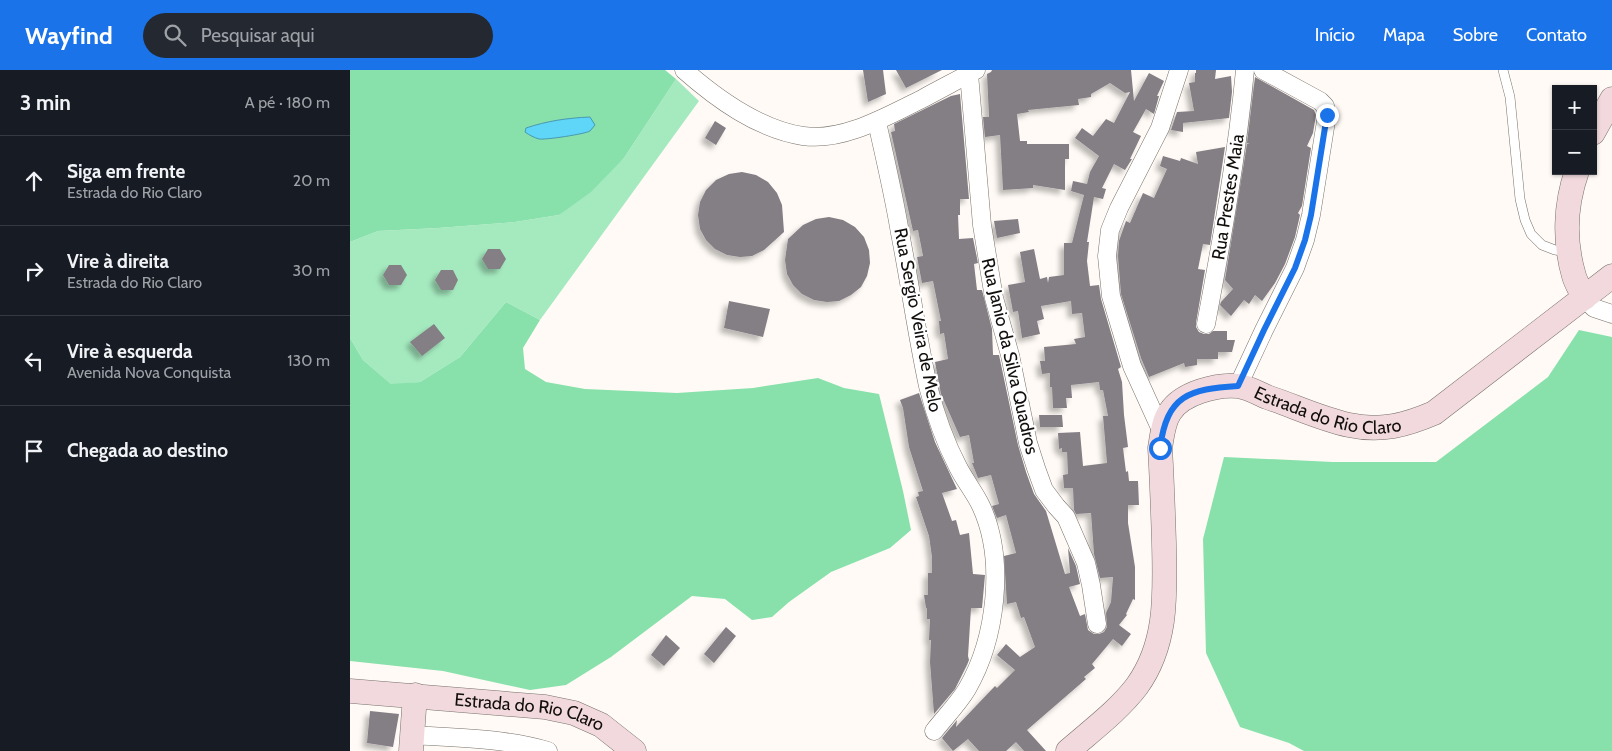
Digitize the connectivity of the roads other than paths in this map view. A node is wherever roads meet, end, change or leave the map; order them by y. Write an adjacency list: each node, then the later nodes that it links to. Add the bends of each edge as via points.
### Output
1 (684, 70): 9 (street, via 740,112 779,130 804,136 829,136)
2 (1179, 70): 18 (street, via 1160,128 1110,230 1107,256 1111,296 1127,351)
3 (1245, 70): 16 (street, Rua Prestes Maia, via 1233,172)
4 (1263, 70): 7 (street)
5 (1503, 70): 12 (lane, via 1510,97 1525,220 1531,234 1542,245)
6 (973, 72): 9 (street); 19 (street, Rua Janio da Silva Quadros, via 982,225 994,298 1010,355 1028,443 1044,490 1066,516 1086,563)
7 (1281, 75): 17 (street, via 1320,101 1327,115 1305,240 1295,268)
8 (1612, 99): 10 (main road)
9 (877, 122): 22 (street, Rua Sergio Veira de Melo, via 928,386 937,419 959,469 982,509 994,559 993,612 980,663 966,690)
10 (1595, 130)
11 (1575, 175): 12 (main road, via 1566,228)
12 (1569, 252): 14 (main road, via 1574,277)
13 (1612, 276): 14 (main road, Estrada do Rio Claro)
14 (1584, 298): 15 (street, via 1594,308); 17 (main road, Estrada do Rio Claro, via 1434,413 1410,423 1379,428 1350,425)
15 (1612, 314)
16 (1206, 324)
17 (1238, 386): 18 (main road, Estrada do Rio Claro, via 1195,392 1170,412)
18 (1162, 432): 26 (main road, Estrada do Rio Claro, via 1165,591 1157,644 1149,666 1136,686 1114,711)
19 (1097, 624)
20 (350, 691): 21 (main road, Estrada do Rio Claro)
21 (415, 695): 23 (main road); 25 (main road, Estrada do Rio Claro, via 545,707 574,713 601,725)
22 (934, 731)
23 (411, 743): 24 (street, via 486,740)
24 (548, 751)
25 (634, 751)
26 (1068, 751)

